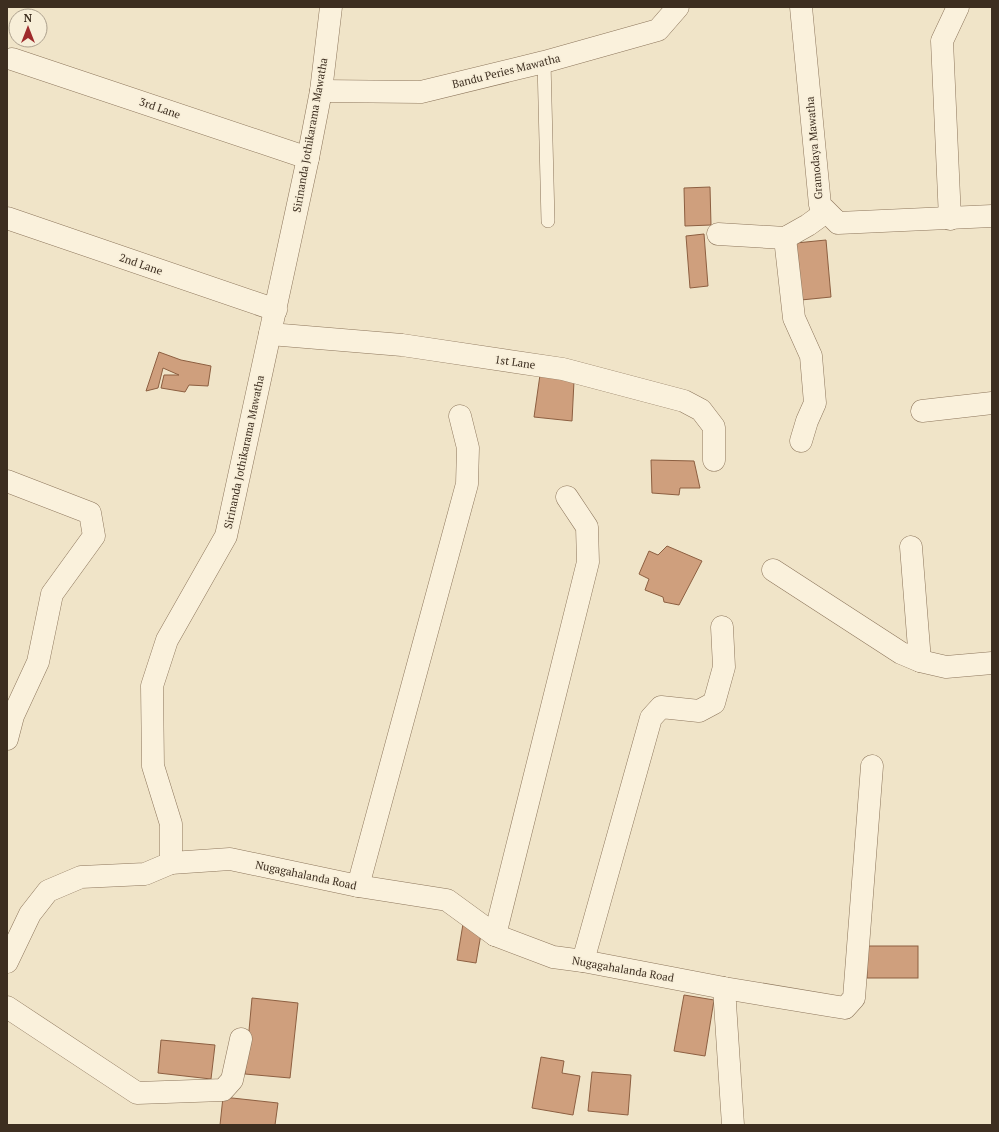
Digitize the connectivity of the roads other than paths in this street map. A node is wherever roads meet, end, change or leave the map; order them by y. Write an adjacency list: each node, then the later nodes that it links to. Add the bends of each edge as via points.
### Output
1 (331, 7): 7 (street, Sirinanda Jothikarama Mawatha)
2 (678, 7): 6 (street, Bandu Peries Mawatha, via 658,30)
3 (801, 7): 9 (street, Gramodaya Mawatha, via 820,205)
4 (958, 7): 12 (street, via 942,40)
5 (12, 59): 8 (street, 3rd Lane)
6 (544, 62): 7 (street, Bandu Peries Mawatha, via 421,92); 13 (lane)
7 (321, 90): 8 (street, Sirinanda Jothikarama Mawatha)
8 (308, 158): 16 (street, Sirinanda Jothikarama Mawatha)
9 (826, 212): 12 (street, Gramodaya Mawatha, via 838,223); 15 (street)
10 (992, 216): 12 (street, Gramodaya Mawatha)
11 (7, 218): 16 (street, 2nd Lane)
12 (950, 219)
13 (548, 221)
14 (718, 234): 15 (street)
15 (785, 238): 21 (street, via 794,318 811,356 815,403)
16 (276, 310): 17 (street, Sirinanda Jothikarama Mawatha)
17 (270, 334): 22 (street, 1st Lane, via 402,345 563,369 684,402 701,410 714,427); 33 (street, Sirinanda Jothikarama Mawatha, via 226,536 167,640 152,686 153,766 171,824)
18 (992, 403): 19 (street)
19 (922, 411)
20 (460, 416): 34 (street, via 468,448 467,484)
21 (801, 441)
22 (714, 460)
23 (7, 481): 30 (street, via 90,513 94,536 52,594 38,662)
24 (567, 497): 35 (street, via 587,527 588,562)
25 (911, 547): 28 (street)
26 (773, 570): 28 (street, via 901,652)
27 (722, 627): 36 (street, via 724,667 714,703 699,711 660,707 651,718)
28 (920, 661): 29 (street, via 946,667)
29 (992, 663)
30 (10, 714): 31 (street)
31 (7, 739)
32 (872, 766): 38 (street, Nugagahalanda Road, via 854,998 845,1008)
33 (171, 863): 34 (street, Nugagahalanda Road, via 230,858); 37 (street, via 145,874 81,877 48,890 30,914)
34 (358, 886): 35 (street, Nugagahalanda Road, via 447,900)
35 (496, 935): 36 (street, Nugagahalanda Road, via 553,957)
36 (584, 961): 38 (street, Nugagahalanda Road)
37 (7, 962)
38 (724, 988): 41 (street)
39 (7, 1007): 40 (street, via 136,1093 223,1090 232,1080)
40 (241, 1039)
41 (733, 1125)

